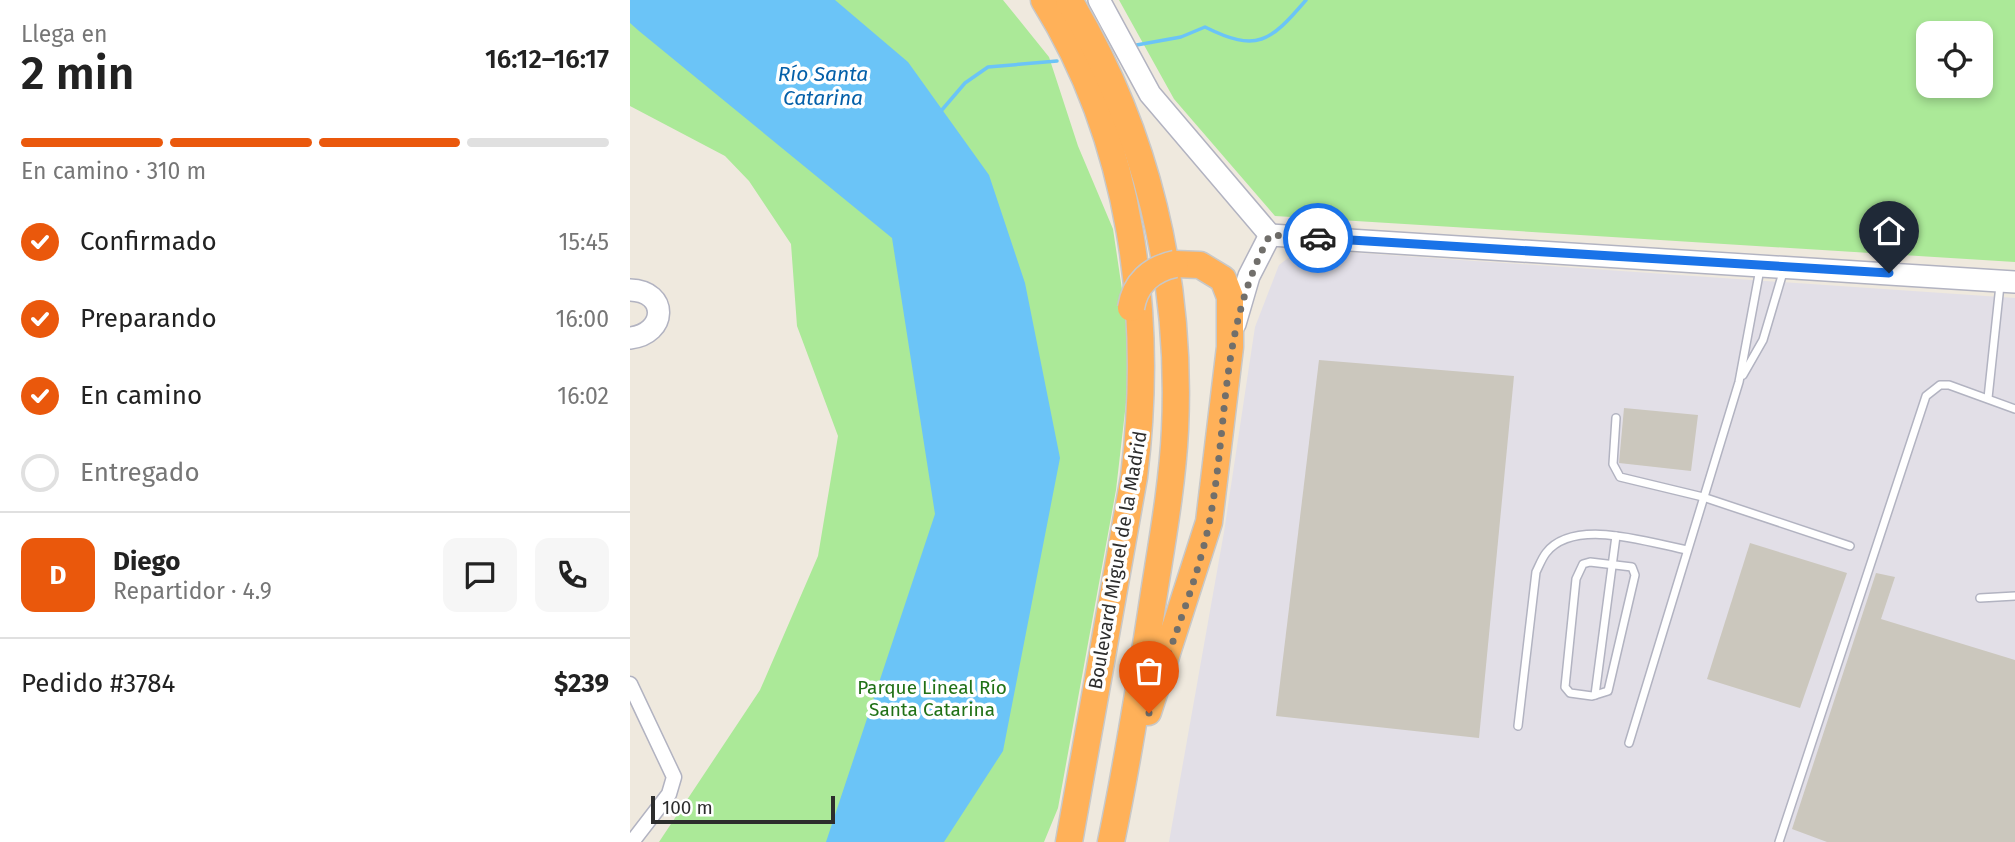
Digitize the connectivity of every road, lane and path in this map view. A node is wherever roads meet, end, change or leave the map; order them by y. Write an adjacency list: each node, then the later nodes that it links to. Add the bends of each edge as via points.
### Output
1 (1044, 0): 23 (highway, Boulevard Miguel de la Madrid, via 1089,91 1114,163 1136,265 1141,325 1142,418)
2 (1069, 0): 27 (highway, Boulevard Miguel de la Madrid, via 1107,70 1140,153 1161,232 1176,365 1171,486)
3 (1099, 0): 4 (street, via 1154,101)
4 (1270, 235): 5 (street); 10 (street, via 1249,275)
5 (1761, 265): 6 (street); 11 (lane)
6 (1785, 265): 7 (street); 11 (lane, via 1763,340)
7 (2008, 281): 12 (lane)
8 (630, 290): 9 (street, via 646,291 659,312 649,332)
9 (630, 338)
10 (1230, 347): 23 (highway, bridge, via 1230,297 1222,278 1198,264 1166,266 1140,284 1131,308 1125,425 1088,643); 27 (highway, via 1205,542)
11 (1739, 382): 15 (lane)
12 (1988, 398): 13 (lane); 32 (lane, via 1949,385 1940,385 1926,396)
13 (2015, 409)
14 (1616, 418): 15 (lane, via 1615,472 1620,477)
15 (1703, 497): 17 (lane); 18 (lane)
16 (1616, 536): 18 (lane); 19 (lane); 25 (lane, via 1575,536 1546,552 1536,572)
17 (1850, 546)
18 (1687, 550): 26 (lane)
19 (1612, 565): 24 (lane); 24 (lane, via 1632,567 1635,575 1608,691); 24 (lane, via 1583,564 1576,579 1565,687 1570,693)
20 (2015, 596): 21 (lane)
21 (1980, 598)
22 (630, 684): 29 (street, via 674,777 669,794)
23 (1094, 691): 28 (highway, Boulevard Miguel de la Madrid)
24 (1595, 695)
25 (1518, 726)
26 (1629, 743)
27 (1127, 766): 31 (highway, Boulevard Miguel de la Madrid)
28 (1071, 830): 30 (lane)
29 (631, 840)
30 (1060, 842)
31 (1111, 842)
32 (1779, 842)

